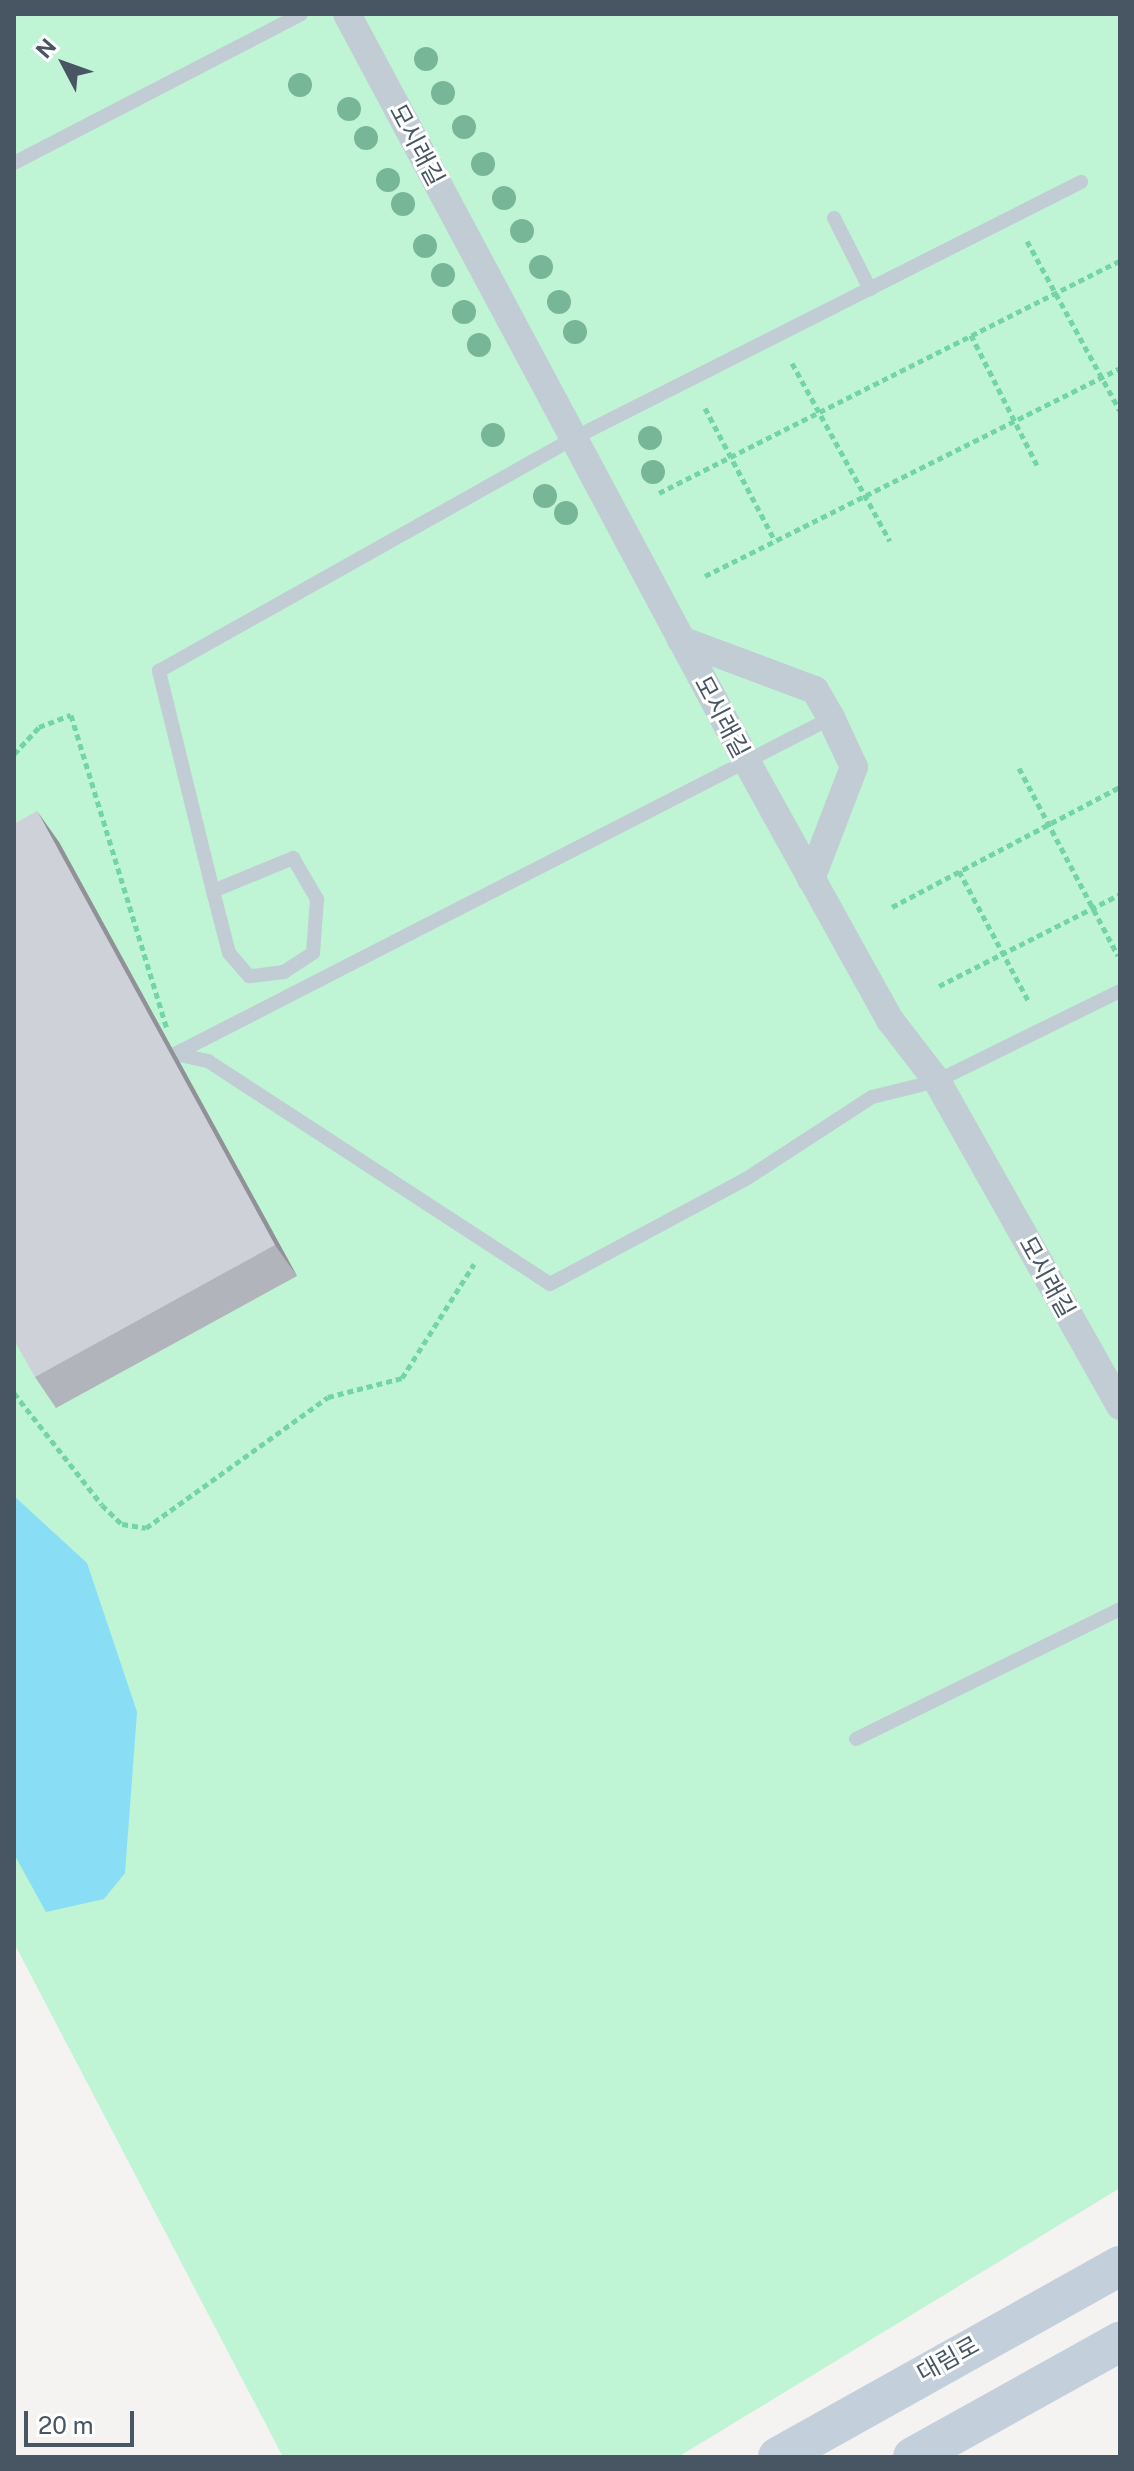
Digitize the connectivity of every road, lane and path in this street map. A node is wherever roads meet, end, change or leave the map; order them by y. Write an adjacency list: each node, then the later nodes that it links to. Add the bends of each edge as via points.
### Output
1 (301, 14): 3 (lane)
2 (347, 14): 18 (street, 모시래길)
3 (14, 163)
4 (1081, 182): 8 (lane)
5 (834, 218): 8 (lane)
6 (1027, 241): 9 (path)
7 (1119, 261): 9 (path)
8 (870, 289): 18 (lane)
9 (1055, 292): 10 (path); 13 (path)
10 (971, 335): 16 (path); 17 (path)
11 (792, 363): 16 (path)
12 (1120, 368): 13 (path)
13 (1101, 377): 15 (path); 17 (path)
14 (705, 408): 19 (path)
15 (1120, 411)
16 (819, 412): 19 (path); 22 (path)
17 (1015, 421): 20 (path); 22 (path)
18 (574, 438): 26 (street, 모시래길); 35 (lane, via 159,671)
19 (731, 457): 21 (path); 23 (path)
20 (1037, 465)
21 (659, 493)
22 (865, 496): 23 (path); 24 (path)
23 (775, 541): 25 (path)
24 (890, 541)
25 (705, 576)
26 (681, 640): 27 (street, via 815,690); 29 (street, 모시래길)
27 (831, 718): 29 (lane); 34 (street, via 854,767)
28 (14, 754): 44 (path, via 39,727 71,715)
29 (748, 764): 34 (street, 모시래길); 44 (lane)
30 (1019, 768): 32 (path)
31 (1120, 787): 32 (path)
32 (1049, 824): 33 (path); 38 (path)
33 (959, 871): 37 (path); 39 (path)
34 (811, 879): 45 (street, 모시래길, via 890,1020)
35 (213, 891): 35 (lane, via 229,953 249,976 284,972 313,953 317,899 293,858)
36 (1120, 894): 38 (path)
37 (892, 907)
38 (1092, 908): 39 (path); 40 (path)
39 (1003, 953): 41 (path); 43 (path)
40 (1118, 956)
41 (939, 986)
42 (1120, 991): 45 (lane)
43 (1029, 1002)
44 (175, 1054): 46 (lane, via 208,1061)
45 (937, 1081): 46 (lane, via 872,1097 746,1179 550,1284); 48 (street, 모시래길)
46 (487, 1243): 47 (path, via 402,1378 328,1397 146,1528 122,1524 102,1505)
47 (14, 1393)
48 (1120, 1406)
49 (1120, 1609): 50 (lane)
50 (856, 1739)
51 (1120, 2266): 53 (street, 대림로)
52 (1120, 2342): 54 (street)
53 (778, 2457)
54 (913, 2457)

